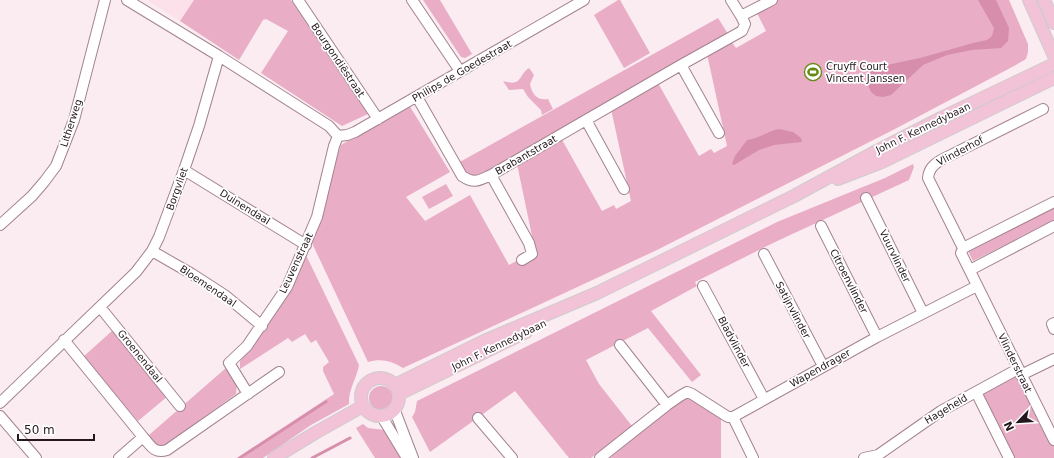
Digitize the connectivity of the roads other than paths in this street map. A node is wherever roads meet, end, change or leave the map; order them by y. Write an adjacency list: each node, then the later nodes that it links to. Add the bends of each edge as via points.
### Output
1 (104, 0): 30 (street, Litherweg, via 74,120 56,166 32,196)
2 (127, 0): 12 (street)
3 (298, 0): 20 (street, Bourgondiëstraat)
4 (412, 0): 16 (street)
5 (584, 0): 16 (street, Philips de Goedestraat)
6 (731, 0): 10 (street)
7 (772, 0): 10 (street)
8 (1029, 0): 13 (main road)
9 (1044, 0): 11 (main road)
10 (741, 16): 15 (street, Brabantstraat, via 744,24 742,31)
11 (1054, 23)
12 (219, 56): 23 (street, via 329,126); 24 (street, Borgvliet)
13 (1054, 56)
14 (1054, 64): 27 (main road, John F. Kennedybaan, via 881,148)
15 (681, 65): 21 (street, Brabantstraat); 22 (street)
16 (460, 71): 18 (street, Philips de Goedestraat)
17 (1054, 78): 27 (main road, John F. Kennedybaan, via 882,162)
18 (417, 97): 20 (street, Philips de Goedestraat); 25 (street, via 462,176 477,182)
19 (1043, 109): 34 (street, Vlinderhof, via 940,160 929,171 928,178)
20 (378, 119): 23 (street, Philips de Goedestraat, via 355,132)
21 (586, 120): 25 (street, Brabantstraat); 26 (street)
22 (719, 133)
23 (338, 136): 33 (street, Leuvenstraat, via 317,217)
24 (184, 170): 33 (street, Duinendaal); 35 (street, Borgvliet)
25 (491, 175): 37 (street, Brabantstraat, via 529,243 532,254)
26 (624, 189)
27 (794, 196): 53 (main road, John F. Kennedybaan, via 597,293 484,342)
28 (866, 198): 42 (street, Vuurvlinder)
29 (1054, 202): 34 (street)
30 (0, 225)
31 (821, 226): 46 (street, Citroenvlinder)
32 (1054, 226): 38 (street)
33 (306, 245): 44 (street, Leuvenstraat, via 287,288)
34 (963, 248): 38 (street, Vlinderhof, via 961,253)
35 (152, 251): 41 (street, Borgvliet, via 136,272); 44 (street, Bloemendaal, via 226,296)
36 (764, 254): 50 (street, Satijnvlinder)
37 (522, 260)
38 (970, 270): 40 (street, Vlinderhof)
39 (704, 286): 56 (street, Bladvlinder)
40 (977, 286): 42 (street, Wapendrager); 52 (street, Vlinderstraat)
41 (100, 307): 47 (street, Borgvliet); 59 (street, Groenendaal)
42 (923, 313): 46 (street, Wapendrager)
43 (1054, 323): 45 (street)
44 (262, 326): 55 (street, Leuvenstraat, via 247,346 229,363)
45 (1054, 329)
46 (877, 337): 50 (street, Wapendrager)
47 (64, 340): 57 (street, Borgvliet); 66 (street)
48 (620, 345): 58 (street)
49 (1054, 359): 52 (street, Hageheld)
50 (822, 366): 56 (street, Wapendrager)
51 (279, 372): 55 (street)
52 (1020, 372): 54 (street, Hageheld); 67 (street, Vlinderstraat)
53 (397, 390): 60 (main road, via 391,381 384,378 370,381 362,392); 61 (main road, via 398,406)
54 (976, 392): 68 (street, Hageheld, via 941,411); 78 (street)
55 (248, 394): 66 (street, via 167,450 156,451)
56 (764, 399): 64 (street, Wapendrager)
57 (0, 403)
58 (667, 405): 64 (street, via 687,392 728,417); 75 (street)
59 (180, 406)
60 (363, 406): 63 (main road, via 371,415); 71 (main road)
61 (394, 410): 63 (main road); 73 (street)
62 (0, 416): 69 (street)
63 (382, 417): 72 (street)
64 (733, 417): 76 (street)
65 (478, 418): 74 (street)
66 (143, 437): 70 (street)
67 (1054, 440)
68 (877, 457): 77 (street, Hageheld)
69 (36, 458)
70 (119, 458)
71 (274, 458)
72 (406, 458)
73 (413, 458)
74 (512, 458)
75 (600, 458)
76 (753, 458)
77 (864, 458)
78 (1009, 458)

